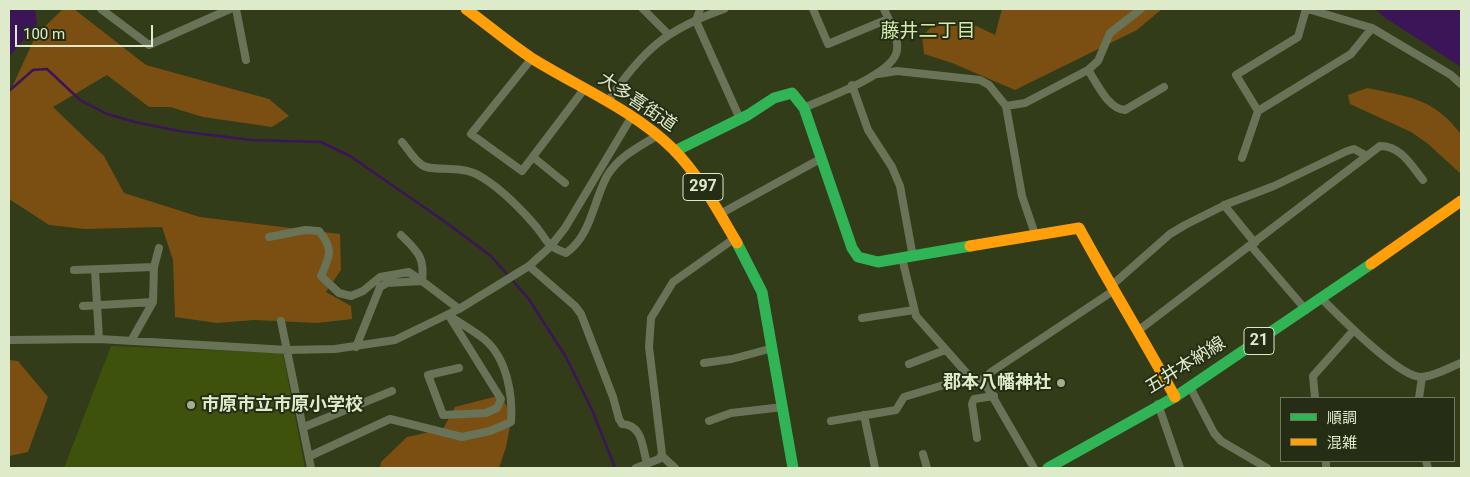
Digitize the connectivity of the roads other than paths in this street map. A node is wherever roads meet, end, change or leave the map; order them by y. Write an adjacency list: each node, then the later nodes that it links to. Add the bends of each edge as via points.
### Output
1 (101, 9): 2 (street, via 148,44)
2 (230, 9)
3 (236, 9): 17 (street)
4 (466, 9): 16 (main road, 大多喜街道 / 297)
5 (643, 9): 15 (street)
6 (700, 9): 13 (street)
7 (814, 9): 12 (street, via 828,44)
8 (884, 9): 12 (street)
9 (1141, 9): 18 (street, via 1110,33 1098,61)
10 (1307, 9): 14 (street); 27 (street, via 1298,37 1236,75)
11 (719, 10): 13 (street)
12 (888, 19): 19 (street, via 898,50)
13 (696, 21): 15 (street); 29 (street)
14 (1372, 28): 20 (street); 27 (street, via 1351,54)
15 (668, 34): 24 (street, via 628,72)
16 (532, 58): 23 (main road, 大多喜街道 / 297); 34 (street, via 471,134 522,171)
17 (246, 60)
18 (1088, 70): 22 (street, via 1111,104 1119,110 1125,110); 25 (street, via 1025,103)
19 (878, 74): 21 (street); 25 (street, via 897,71 980,80 989,85)
20 (1461, 84)
21 (852, 85): 26 (street); 49 (street, via 868,130 900,186)
22 (1164, 87)
23 (584, 88): 24 (main road, 大多喜街道 / 297); 34 (street)
24 (608, 101): 28 (main road, 大多喜街道 / 297)
25 (1006, 106): 42 (street, via 1022,196)
26 (804, 108): 29 (main road, via 792,93 785,93); 35 (main road)
27 (1258, 112): 36 (street)
28 (632, 116): 30 (main road, 大多喜街道 / 297); 47 (street, via 565,228)
29 (740, 119): 32 (main road)
30 (658, 135): 32 (main road, 大多喜街道 / 297); 47 (street, via 622,157 607,176 576,246 566,253)
31 (402, 142): 47 (street, via 422,166 458,168 478,174 508,197 534,224)
32 (675, 151): 41 (main road, 大多喜街道 / 297)
33 (1367, 156): 37 (street, via 1380,146 1391,146 1401,152); 40 (street, via 1354,149 1347,151 1274,186); 46 (street)
34 (534, 157): 38 (street)
35 (822, 158): 41 (street); 49 (main road, via 852,248 858,257 878,262)
36 (1242, 158)
37 (1424, 180)
38 (565, 183)
39 (1461, 201): 56 (main road, 五井本納線 / 21)
40 (1224, 205): 46 (street); 55 (street, via 1170,234)
41 (720, 214): 45 (main road, 大多喜街道 / 297)
42 (1035, 234): 49 (main road); 55 (main road, via 1079,228)
43 (401, 235): 54 (street, via 418,251 424,265)
44 (269, 237): 54 (street, via 305,230 319,231 330,250 321,276 339,293 351,296 363,291 380,276 409,272)
45 (735, 238): 72 (main road, 大多喜街道 / 297, via 762,292); 97 (street, via 673,282 652,318 649,347)
46 (1253, 244): 62 (street); 66 (street)
47 (550, 247): 50 (street)
48 (159, 248): 51 (street)
49 (907, 257): 61 (street)
50 (528, 266): 60 (street); 98 (street, via 581,314 619,420 638,431)
51 (154, 267): 53 (street); 57 (street)
52 (74, 270): 53 (street)
53 (95, 270): 58 (street)
54 (422, 282): 60 (street); 71 (street, via 387,283 380,287)
55 (1112, 289): 66 (main road); 81 (street, via 990,372)
56 (1322, 299): 62 (main road, 五井本納線 / 21); 67 (street)
57 (153, 302): 58 (street); 70 (street)
58 (98, 305): 59 (street); 68 (street)
59 (83, 306)
60 (459, 309): 63 (street)
61 (914, 310): 64 (street); 74 (street)
62 (1306, 310): 82 (main road, 五井本納線 / 21)
63 (448, 315): 71 (street, via 394,340); 78 (street, via 501,399 497,408 486,412 443,415 428,376); 96 (street, via 486,340 498,356 508,381 511,422 462,437 390,419)
64 (862, 318)
65 (281, 321): 73 (street)
66 (1139, 330): 85 (main road)
67 (1354, 330): 80 (street, via 1410,374); 86 (street, via 1313,376)
68 (100, 339): 69 (street); 70 (street)
69 (9, 340)
70 (131, 341): 73 (street)
71 (356, 347): 73 (street)
72 (773, 348): 75 (street); 89 (main road, 大多喜街道 / 297)
73 (288, 350): 93 (street)
74 (945, 350): 77 (street); 79 (street)
75 (704, 363)
76 (1461, 363): 80 (street)
77 (909, 364)
78 (460, 368)
79 (970, 377): 81 (street); 90 (street, via 904,397 896,410)
80 (1422, 377): 87 (street)
81 (983, 380): 84 (street)
82 (1190, 387): 85 (main road, 五井本納線 / 21); 107 (street, via 1221,441)
83 (392, 391): 93 (street)
84 (994, 396): 94 (street, via 974,400 972,404); 104 (street)
85 (1175, 397): 88 (main road, 五井本納線 / 21)
86 (1316, 397)
87 (1419, 397)
88 (1158, 404): 105 (main road, 五井本納線 / 21); 106 (street)
89 (783, 407): 91 (street, via 731,413); 101 (main road, 大多喜街道 / 297)
90 (864, 415): 92 (street); 102 (street)
91 (709, 421)
92 (831, 421)
93 (304, 427): 96 (street)
94 (977, 438)
95 (923, 454): 103 (street)
96 (310, 456): 99 (street)
97 (659, 461): 98 (street); 100 (street)
98 (641, 467)
99 (311, 468)
100 (675, 468)
101 (793, 468)
102 (875, 468)
103 (926, 468)
104 (1034, 468)
105 (1048, 468)
106 (1180, 468)
107 (1267, 468)

